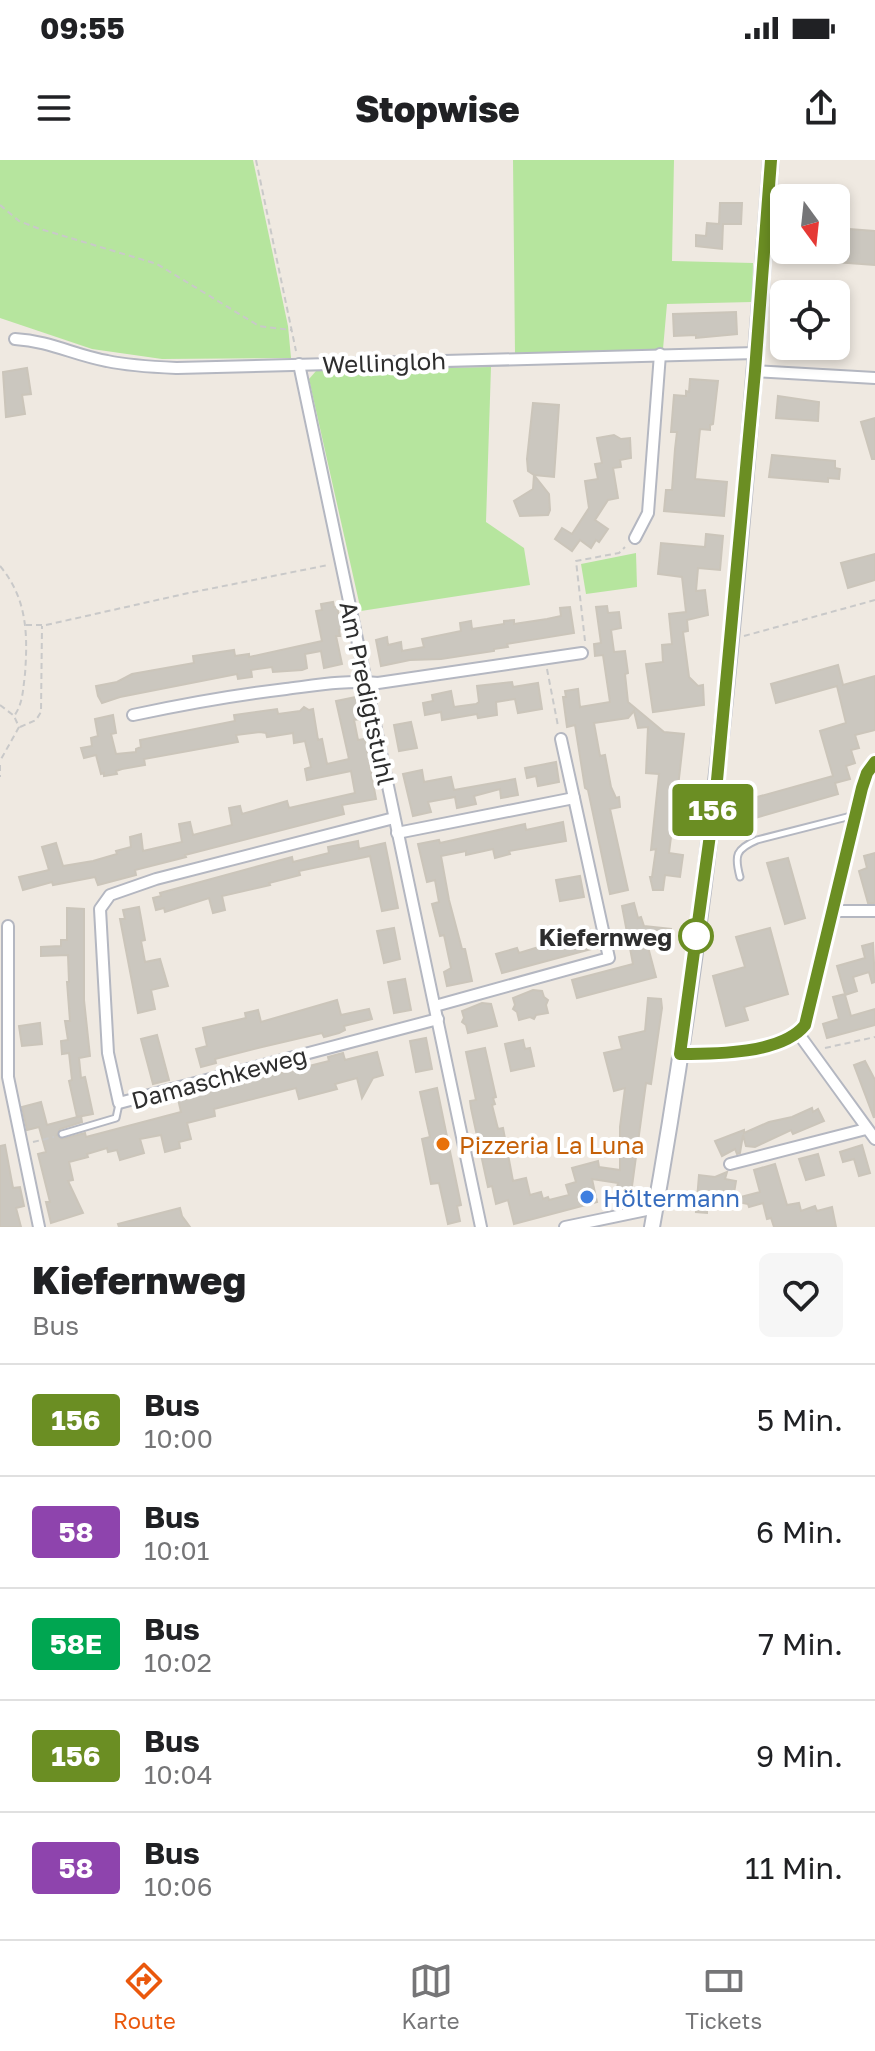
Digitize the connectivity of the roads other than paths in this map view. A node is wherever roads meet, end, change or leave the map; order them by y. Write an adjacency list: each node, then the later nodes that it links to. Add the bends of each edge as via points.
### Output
1 (771, 160): 3 (street)
2 (15, 339): 5 (street, Wellingloh, via 142,366)
3 (756, 353): 4 (street, Wellingloh); 6 (street)
4 (660, 354): 5 (street, Wellingloh); 8 (street, via 648,513)
5 (299, 364): 10 (street, Am Predigtstuhl)
6 (755, 371): 7 (street); 25 (street, via 716,791)
7 (875, 378)
8 (635, 538)
9 (582, 653): 10 (street)
10 (368, 682): 11 (street, via 211,699); 16 (street, Am Predigtstuhl)
11 (133, 715)
12 (561, 739): 14 (street)
13 (875, 762): 15 (street)
14 (574, 798): 17 (street); 22 (street, via 609,958)
15 (855, 815): 18 (lane, via 742,847 736,859); 19 (street)
16 (394, 818): 17 (street, Am Predigtstuhl); 26 (street, Damaschkeweg, via 110,895 100,909 100,954 108,1053)
17 (397, 833): 22 (street, Am Predigtstuhl)
18 (740, 877)
19 (833, 911): 20 (street); 24 (street, via 809,1013)
20 (875, 911)
21 (8, 926): 32 (street, via 8,1077)
22 (435, 1006): 23 (street, Am Predigtstuhl)
23 (438, 1019): 26 (street, Damaschkeweg); 33 (street, Am Predigtstuhl)
24 (798, 1033): 25 (street, via 778,1044); 27 (street)
25 (680, 1054): 31 (street)
26 (119, 1103): 28 (lane, via 116,1118)
27 (866, 1129): 29 (street); 30 (street)
28 (62, 1134)
29 (875, 1139)
30 (730, 1164)
31 (656, 1208): 34 (street); 35 (street)
32 (39, 1227)
33 (481, 1227)
34 (565, 1227)
35 (652, 1227)

